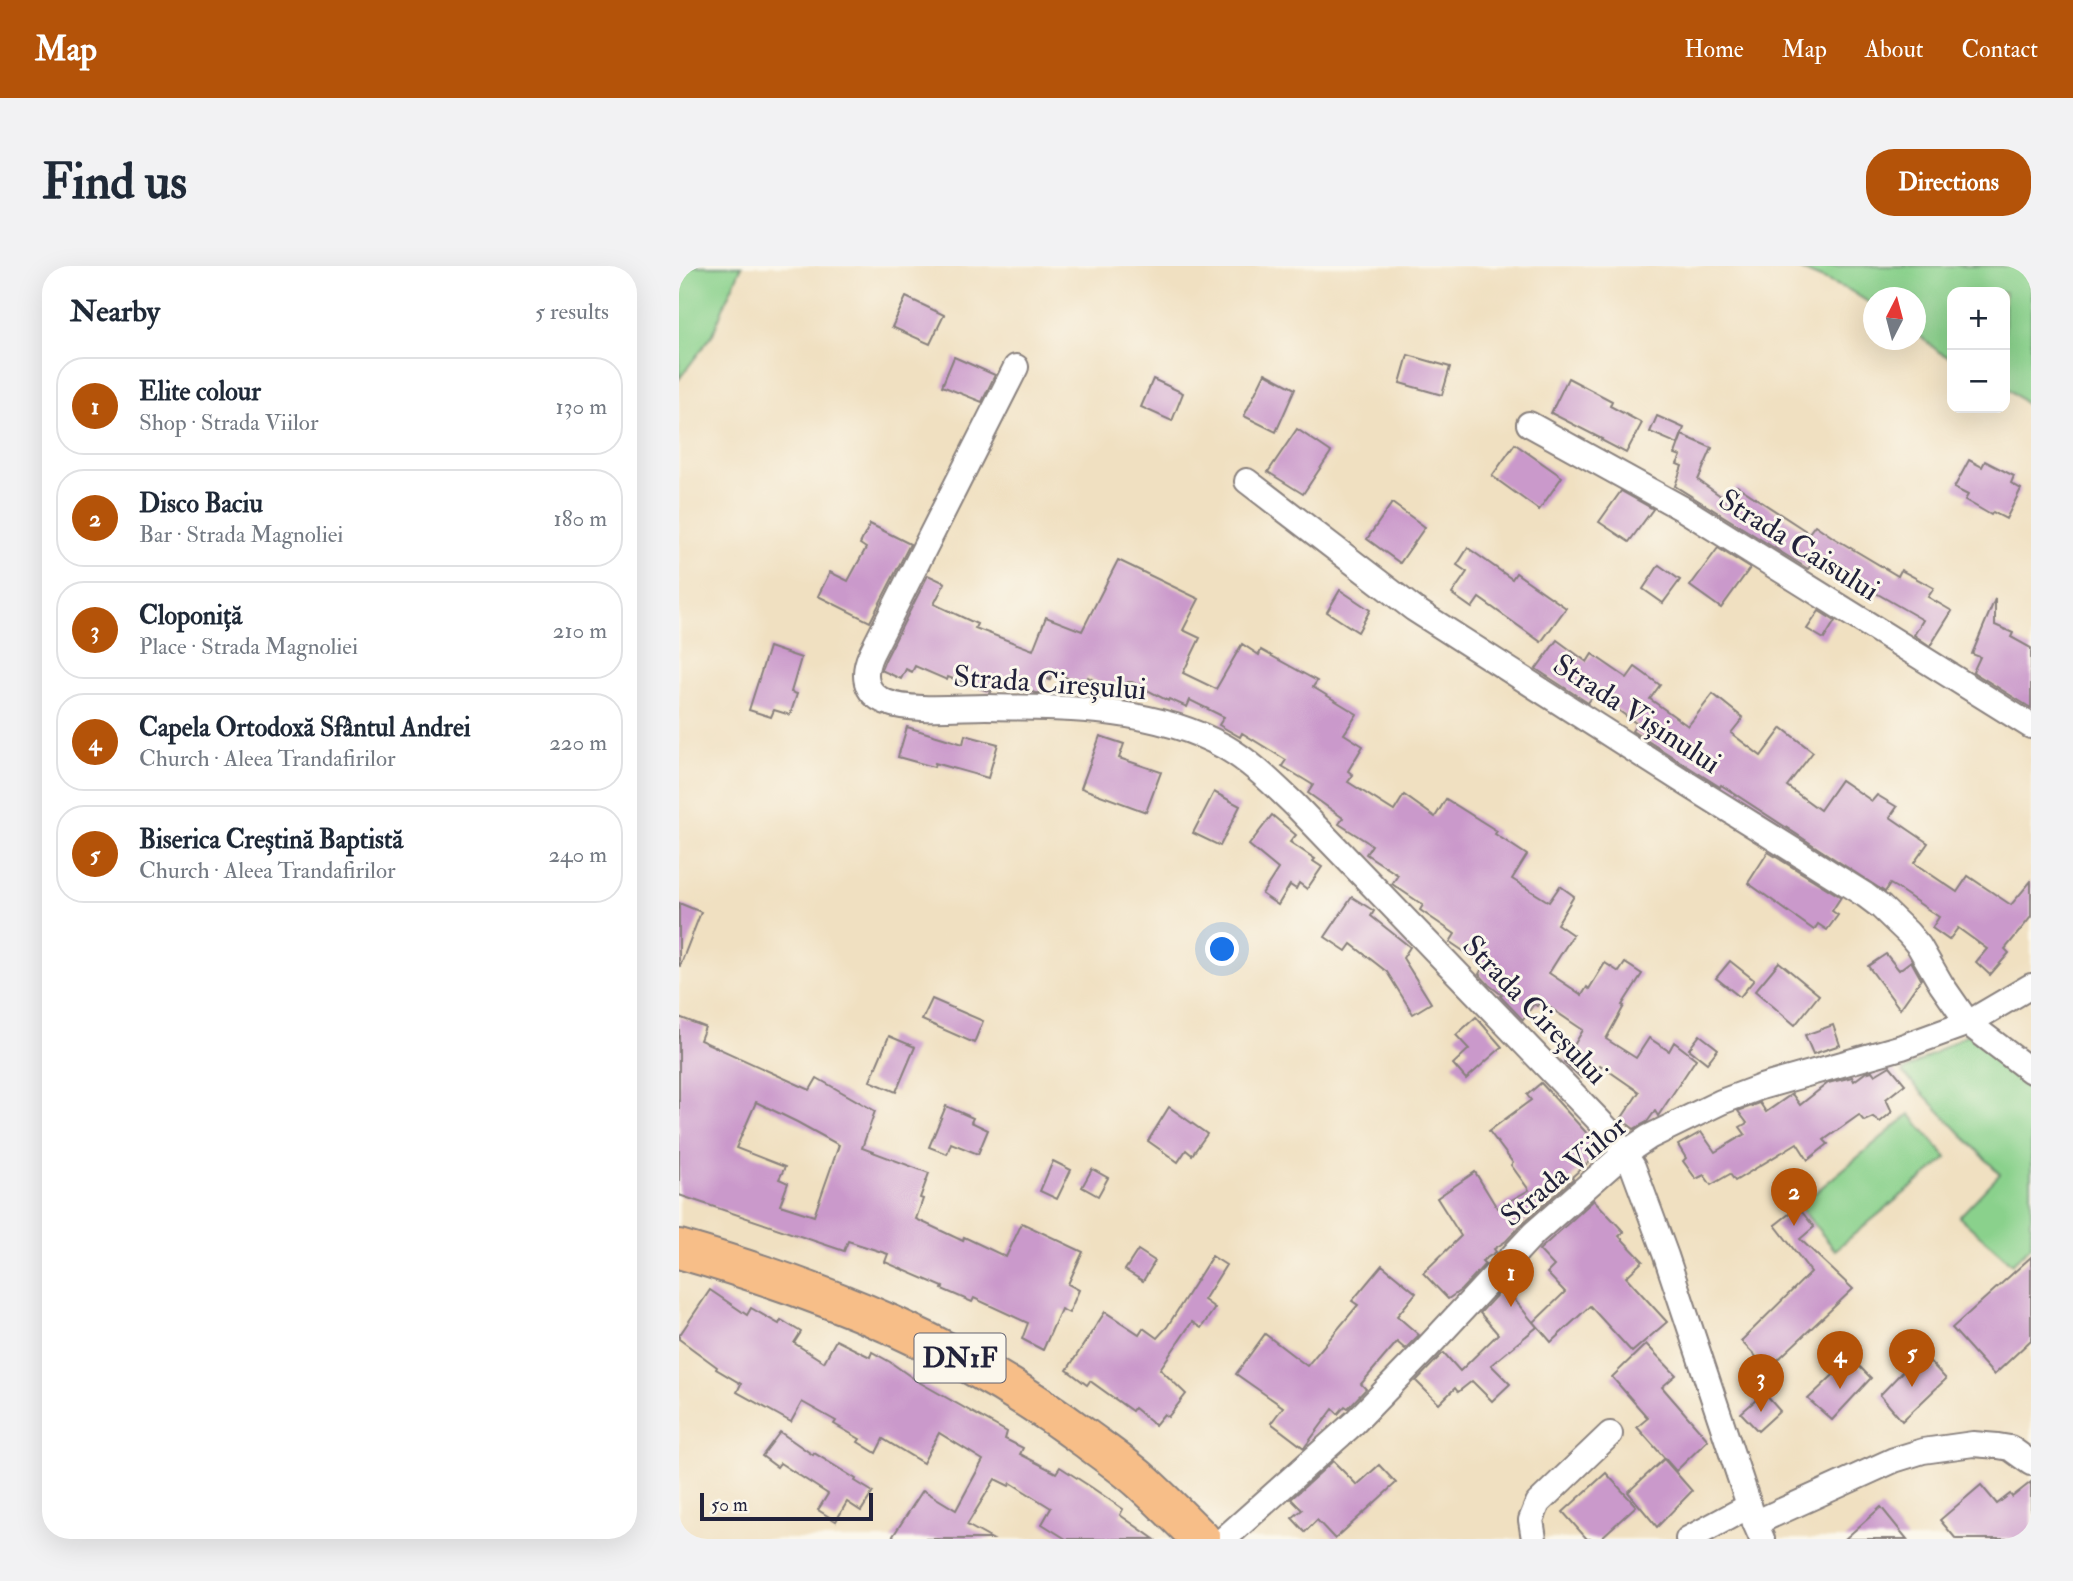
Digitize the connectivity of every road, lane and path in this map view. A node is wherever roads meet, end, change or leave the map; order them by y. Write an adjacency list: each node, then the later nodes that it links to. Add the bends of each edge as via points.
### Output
1 (1016, 367): 8 (street, Strada Cireșului, via 870,654 865,677 873,694 902,706 1079,710 1142,718 1190,730 1227,748 1294,804 1610,1132)
2 (1529, 424): 4 (street, Strada Caisului, via 1685,510)
3 (1247, 481): 6 (street, Strada Vișinului, via 1414,609 1873,901 1919,946)
4 (2031, 726)
5 (2031, 986): 6 (street, Strada Viilor)
6 (1968, 1023): 7 (street, Strada Vișinului); 8 (street, Strada Viilor, via 1721,1102)
7 (2031, 1071)
8 (1625, 1153): 12 (street, Strada Cireșului, via 1666,1256); 14 (street, Strada Viilor, via 1534,1233 1355,1422)
9 (679, 1249): 13 (main road, DN1F, via 821,1294 979,1367 1118,1462)
10 (1610, 1434): 15 (street, via 1538,1503 1531,1520)
11 (2031, 1463): 12 (street, via 1999,1446 1973,1444 1923,1451)
12 (1756, 1522): 16 (street)
13 (1201, 1539)
14 (1224, 1539)
15 (1534, 1539)
16 (1688, 1539)

